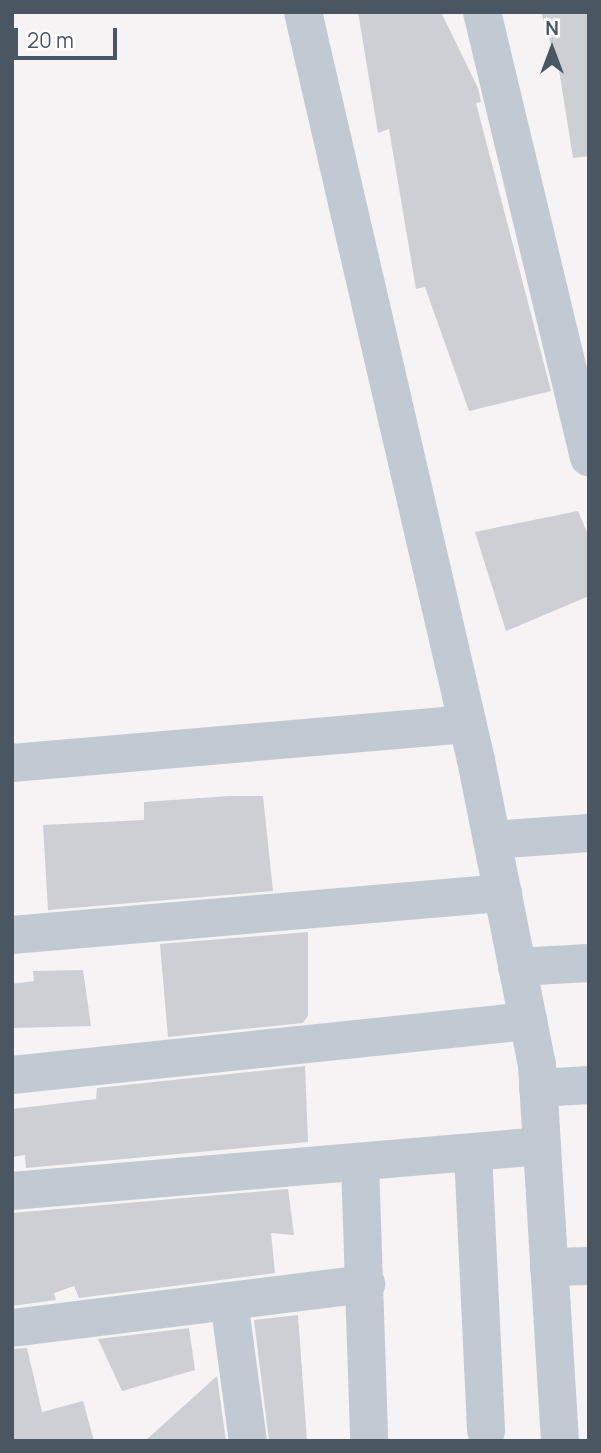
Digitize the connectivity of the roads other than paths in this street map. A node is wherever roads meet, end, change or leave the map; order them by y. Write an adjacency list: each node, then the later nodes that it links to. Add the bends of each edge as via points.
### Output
1 (303, 12): 4 (street)
2 (482, 12): 3 (street)
3 (589, 457)
4 (467, 724): 5 (street); 7 (street)
5 (12, 764)
6 (589, 833): 7 (street)
7 (492, 840): 8 (street)
8 (503, 893): 9 (street); 11 (street)
9 (12, 935)
10 (589, 963): 11 (street)
11 (517, 967): 12 (street)
12 (528, 1021): 13 (street); 15 (street)
13 (12, 1075)
14 (589, 1085): 15 (street)
15 (538, 1088): 16 (street)
16 (542, 1146): 17 (street); 21 (street)
17 (473, 1153): 18 (street); 26 (street)
18 (360, 1163): 19 (street); 22 (street)
19 (12, 1191)
20 (589, 1266): 21 (street)
21 (550, 1267): 25 (street)
22 (366, 1284): 23 (street); 28 (street)
23 (229, 1301): 24 (street); 27 (street)
24 (12, 1328)
25 (573, 1395): 29 (street)
26 (486, 1431)
27 (248, 1441)
28 (369, 1441)
29 (560, 1441)

